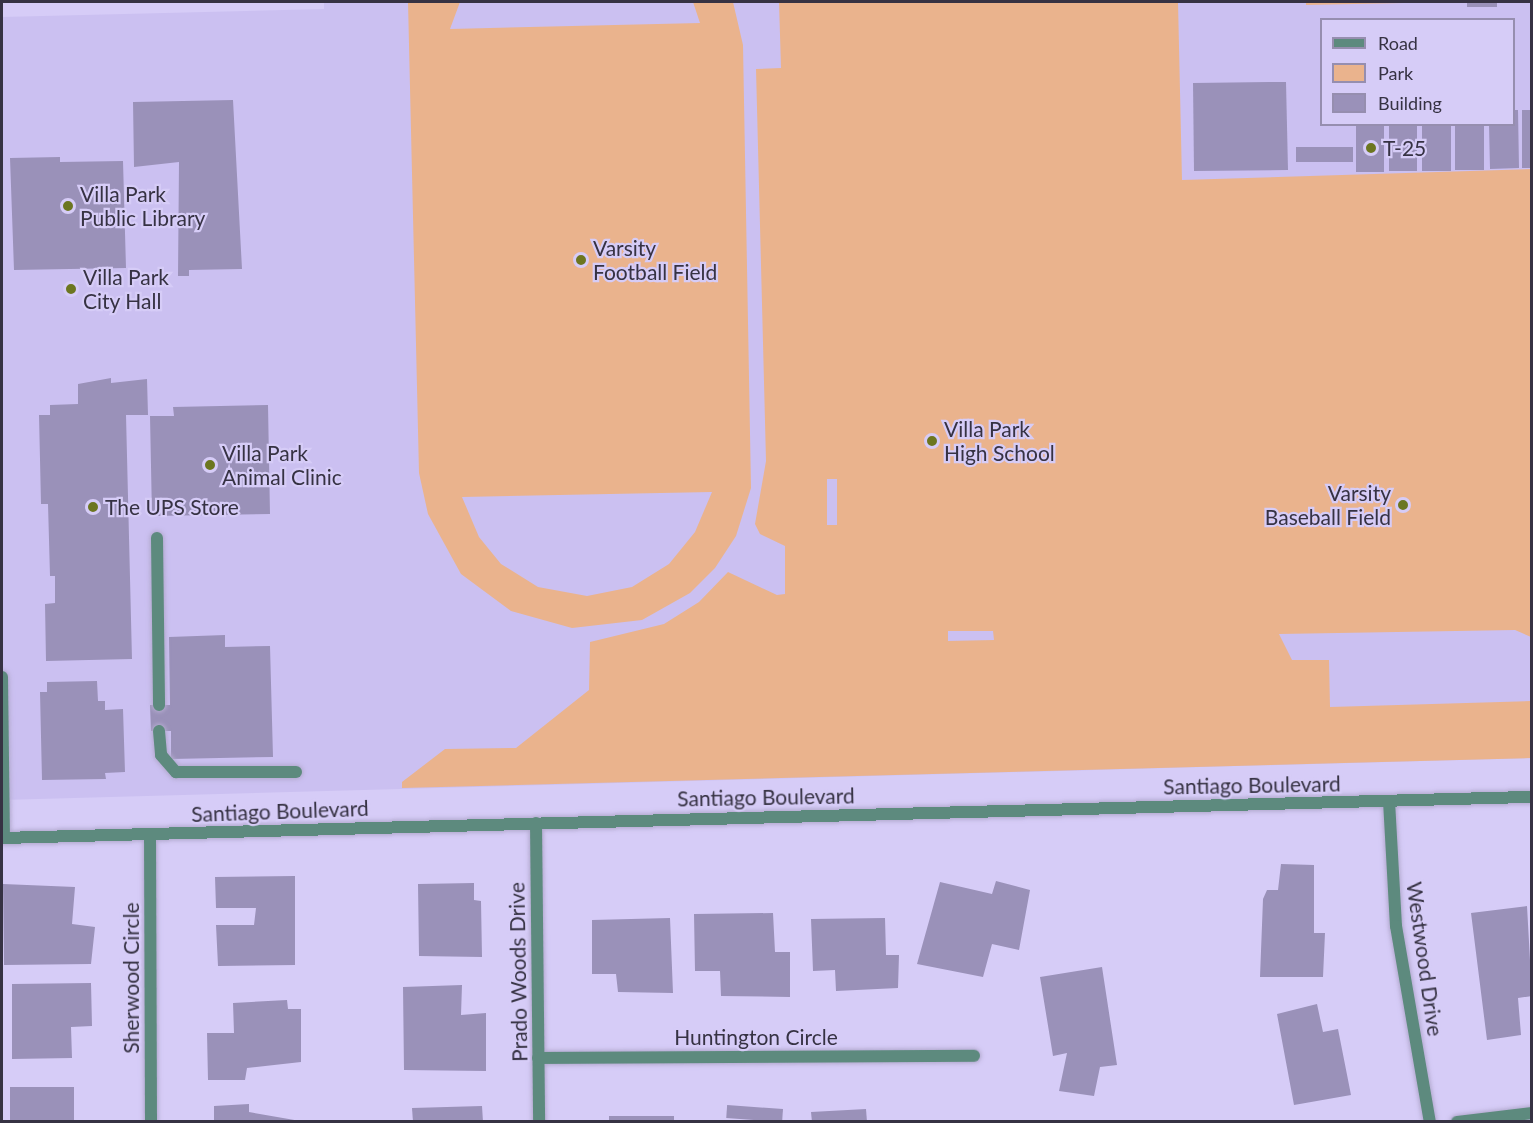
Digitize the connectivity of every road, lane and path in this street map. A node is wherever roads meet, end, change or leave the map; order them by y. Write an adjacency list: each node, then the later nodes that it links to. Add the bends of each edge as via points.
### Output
1 (157, 538): 3 (street)
2 (2, 677): 10 (street)
3 (159, 705)
4 (159, 731): 5 (street, via 161,755 176,772)
5 (296, 772)
6 (1532, 797): 7 (street, Santiago Boulevard)
7 (1389, 801): 8 (street, Santiago Boulevard); 16 (street, Westwood Drive, via 1396,926)
8 (536, 823): 9 (street, Santiago Boulevard); 12 (street, Prado Woods Drive)
9 (150, 834): 10 (street, Santiago Boulevard); 14 (street, Sherwood Circle)
10 (3, 838)
11 (974, 1056): 12 (street, Huntington Circle)
12 (538, 1058): 15 (street, Prado Woods Drive)
13 (1532, 1113): 17 (street)
14 (151, 1122)
15 (539, 1122)
16 (1430, 1122)
17 (1457, 1122)

